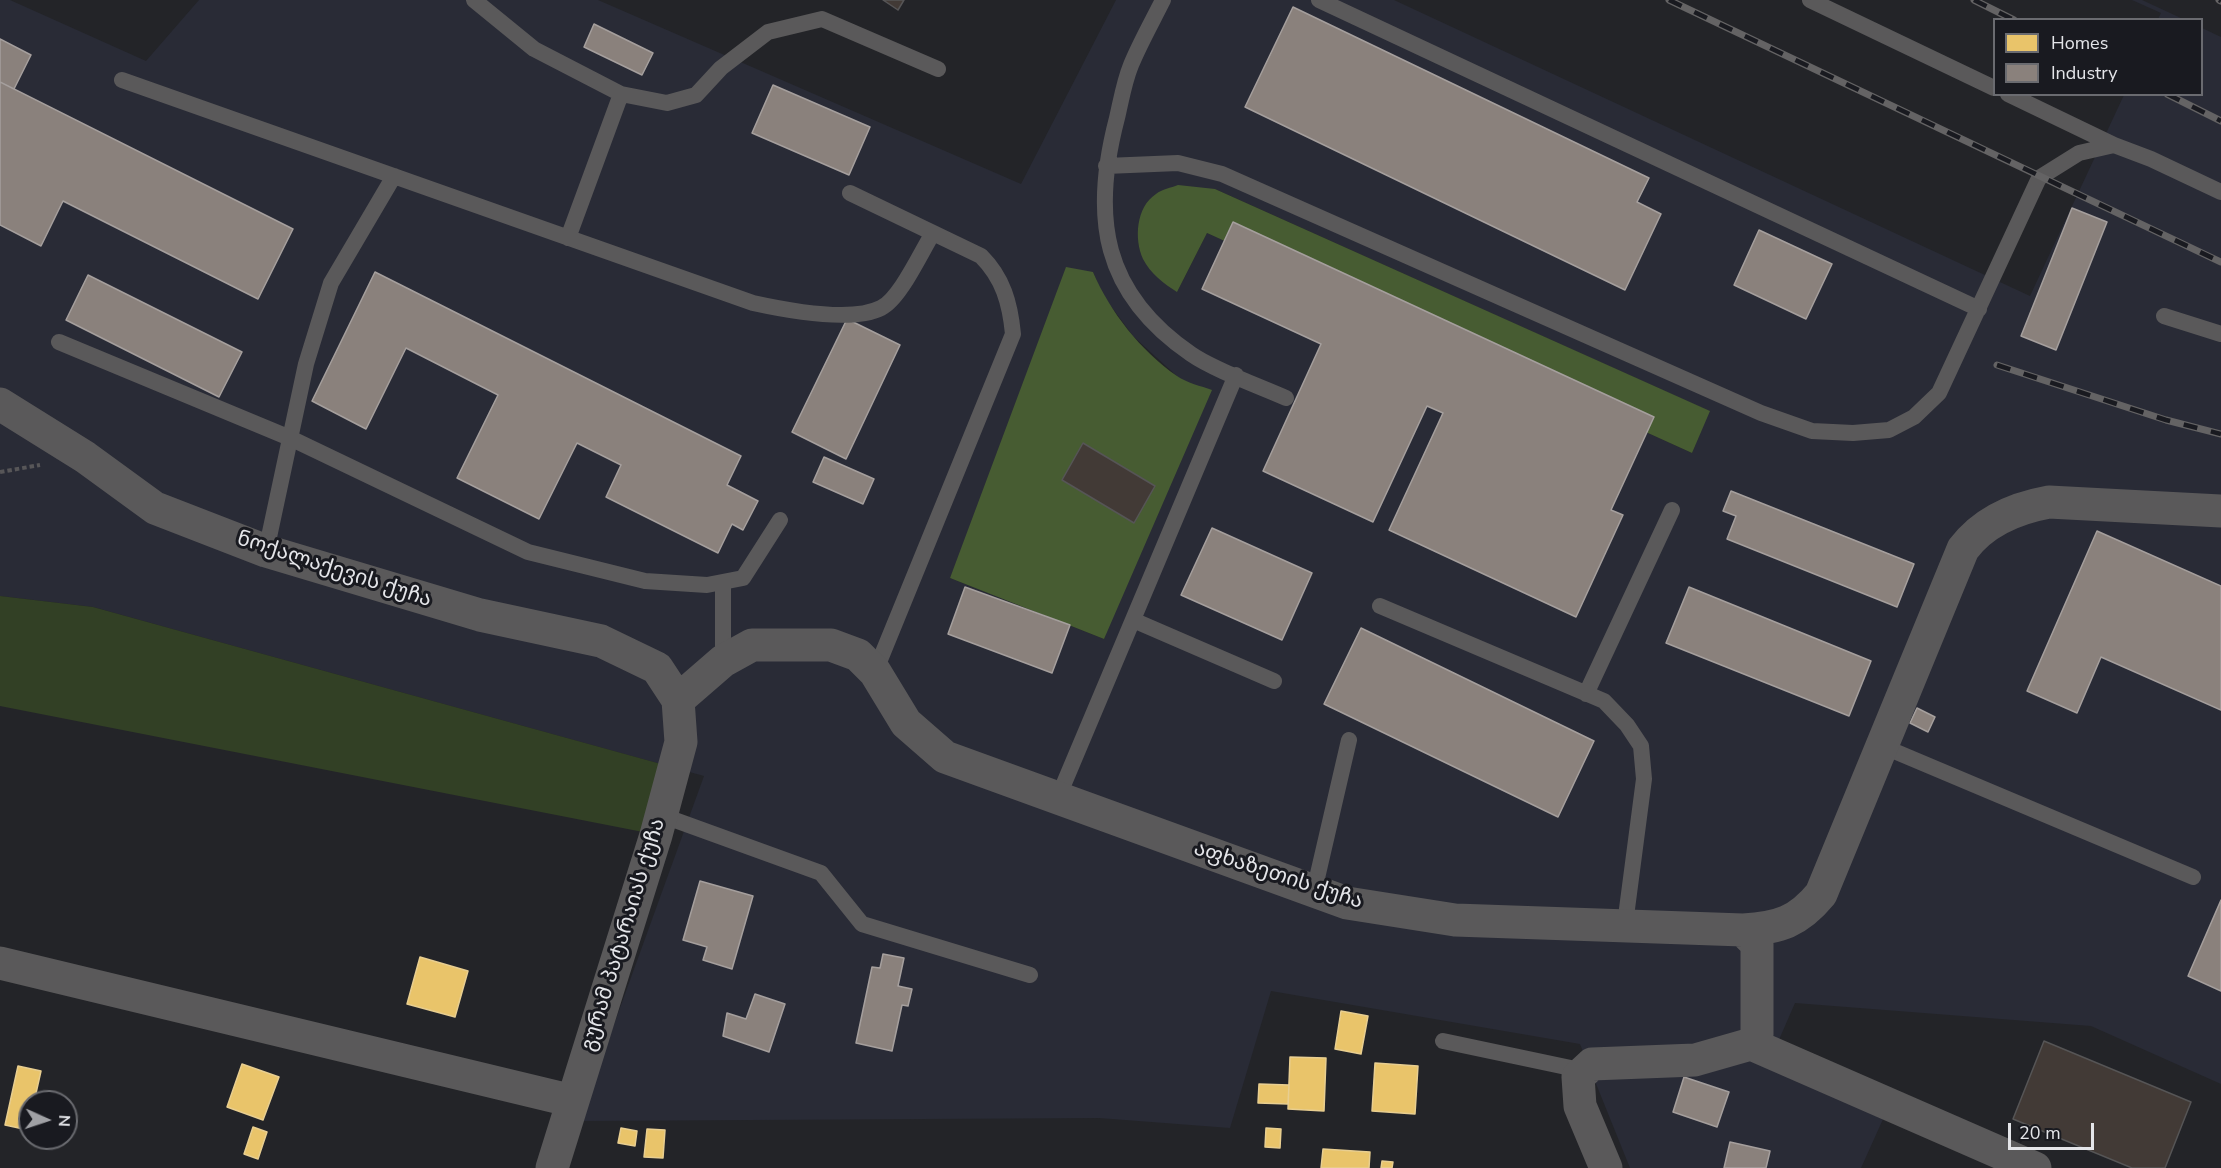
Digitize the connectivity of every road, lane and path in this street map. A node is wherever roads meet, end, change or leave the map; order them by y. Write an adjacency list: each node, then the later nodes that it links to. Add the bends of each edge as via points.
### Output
1 (474, 0): 8 (lane, via 534,49)
2 (1163, 0): 11 (lane, via 1130,67)
3 (1319, 0): 17 (lane)
4 (1810, 0): 7 (lane)
5 (938, 69): 8 (lane, via 822,19 768,32 721,68 696,95 667,103)
6 (122, 80): 12 (lane)
7 (1993, 87)
8 (621, 94): 16 (lane)
9 (2012, 96): 10 (lane)
10 (2114, 145): 13 (lane); 17 (lane, via 2079,153 2039,178)
11 (1106, 166): 17 (lane, via 1178,163 1222,174 1761,413 1812,431 1889,430 1914,417 1939,393); 21 (lane, via 1105,235 1119,274 1143,313 1192,355)
12 (394, 176): 16 (lane); 24 (lane, via 331,283 306,363)
13 (2221, 192)
14 (850, 193): 15 (lane)
15 (933, 233): 16 (lane, via 900,288 882,308 830,314 753,303); 33 (lane, via 981,256 995,271 1011,306 1013,334)
16 (568, 238)
17 (1979, 309)
18 (2164, 316): 19 (lane)
19 (2221, 334)
20 (59, 342): 24 (lane)
21 (1236, 375): 22 (lane); 31 (lane)
22 (1286, 398)
23 (0, 404): 28 (street, ნოქალაქევის ქუჩა, via 85,457 155,508)
24 (290, 438): 28 (lane); 29 (lane, via 528,552 645,581 707,585)
25 (1672, 510): 35 (lane)
26 (2221, 512): 38 (street, აფხაზეთის ქუჩა, via 2049,502 2026,506 1974,534 1963,549)
27 (780, 520): 29 (lane, via 743,578)
28 (266, 551): 36 (street, ნოქალაქევის ქუჩა, via 480,615 601,641 657,668)
29 (723, 582): 32 (lane)
30 (1380, 606): 35 (lane)
31 (1133, 620): 34 (lane); 39 (lane)
32 (723, 661): 33 (street, აფხაზეთის ქუჩა, via 752,645 831,645 858,654); 36 (street, აფხაზეთის ქუჩა)
33 (875, 672): 39 (street, აფხაზეთის ქუჩა, via 906,723 945,757)
34 (1274, 681)
35 (1586, 694): 43 (lane, via 1604,701 1641,746 1644,779)
36 (678, 700): 40 (street, გურამ პატარაიას ქუჩა, via 681,742)
37 (1350, 740): 42 (lane)
38 (1882, 746): 41 (lane); 44 (street, აფხაზეთის ქუჩა, via 1821,894 1807,911 1789,922 1770,929)
39 (1057, 800): 42 (street, აფხაზეთის ქუჩა)
40 (661, 815): 46 (lane, via 821,873 862,924); 50 (street, გურამ პატარაიას ქუჩა)
41 (2193, 876)
42 (1314, 891): 43 (street, აფხაზეთის ქუჩა, via 1347,903 1455,920)
43 (1625, 924): 44 (street, აფხაზეთის ქუჩა)
44 (1743, 930): 48 (street, via 1757,944 1757,1035)
45 (0, 963): 50 (street)
46 (1030, 975)
47 (1443, 1041): 49 (lane)
48 (1751, 1044): 49 (street, via 1695,1060 1592,1064); 53 (street)
49 (1585, 1071): 52 (street, via 1578,1077 1580,1106)
50 (573, 1101): 51 (street, გურამ პატარაიას ქუჩა)
51 (552, 1168)
52 (1606, 1168)
53 (2036, 1168)

